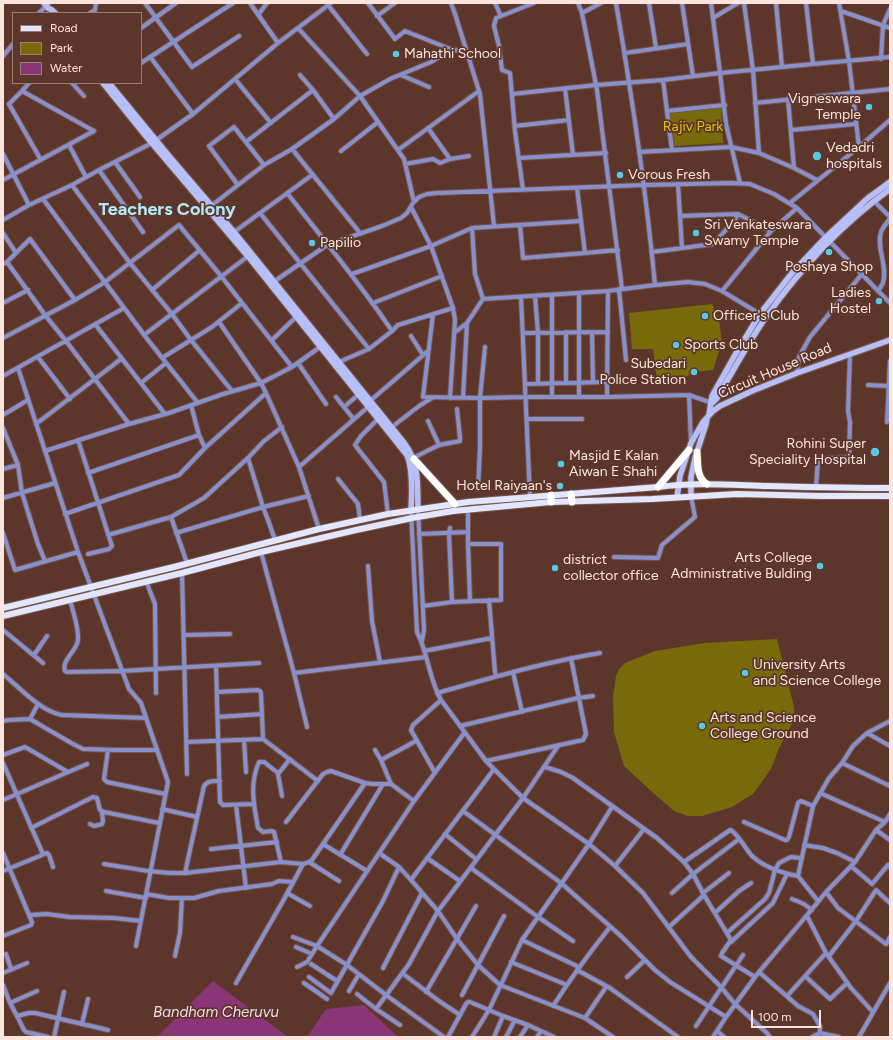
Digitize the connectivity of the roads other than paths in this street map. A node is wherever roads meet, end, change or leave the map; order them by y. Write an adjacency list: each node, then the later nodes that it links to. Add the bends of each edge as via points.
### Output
1 (96, 3): 26 (street)
2 (145, 3): 31 (street)
3 (176, 3): 31 (street)
4 (233, 3): 38 (street)
5 (250, 3): 28 (street)
6 (268, 3): 28 (street)
7 (368, 3): 29 (street)
8 (395, 3): 29 (street)
9 (451, 3): 44 (street)
10 (495, 3): 30 (street)
11 (534, 3): 30 (street)
12 (578, 3): 27 (street)
13 (601, 3): 27 (street)
14 (616, 3): 45 (street)
15 (649, 3): 42 (street)
16 (682, 3): 40 (street)
17 (711, 3): 32 (street)
18 (738, 3): 32 (street)
19 (744, 3): 55 (street)
20 (776, 3): 54 (street)
21 (806, 3): 53 (street)
22 (839, 3): 25 (street)
23 (330, 4): 35 (street); 46 (street)
24 (890, 9): 33 (street)
25 (841, 11): 33 (street); 51 (street)
26 (91, 12)
27 (582, 13): 67 (street)
28 (258, 15): 39 (street)
29 (377, 16): 43 (street, via 395,39 405,30)
30 (501, 16): 75 (street, via 496,18 494,26 502,70 510,73)
31 (156, 17): 34 (street); 38 (street)
32 (713, 18): 56 (street)
33 (883, 25): 36 (street); 49 (street)
34 (142, 27)
35 (298, 28): 39 (street); 77 (street)
36 (890, 28)
37 (239, 36): 38 (street, via 192,67)
38 (174, 42): 48 (street)
39 (278, 43): 60 (street)
40 (688, 44): 42 (street); 59 (street)
41 (12, 45): 47 (street)
42 (656, 48): 45 (street)
43 (453, 50): 44 (street); 57 (street)
44 (466, 51): 73 (street)
45 (625, 53): 62 (street)
46 (367, 54)
47 (3, 56)
48 (151, 58): 52 (street); 82 (street)
49 (881, 58): 50 (street); 51 (street)
50 (890, 58)
51 (849, 61): 53 (street); 74 (street)
52 (142, 63)
53 (813, 64): 54 (street)
54 (782, 67): 55 (street)
55 (753, 70): 56 (street); 79 (street)
56 (720, 73): 59 (street); 80 (street)
57 (401, 74): 68 (street); 77 (street)
58 (300, 75): 71 (street)
59 (693, 76): 61 (street)
60 (235, 79): 82 (street); 87 (street)
61 (663, 80): 62 (street); 81 (street)
62 (630, 82): 67 (street); 101 (street)
63 (27, 84): 72 (street)
64 (73, 84): 76 (street)
65 (104, 84): 92 (street)
66 (110, 84): 92 (street)
67 (596, 85): 69 (street); 102 (street)
68 (429, 87)
69 (565, 88): 75 (street); 84 (street)
70 (890, 89): 74 (street)
71 (313, 90): 83 (street); 87 (street)
72 (22, 91): 94 (street, via 94,131); 109 (street, via 9,104)
73 (479, 91): 90 (street); 130 (street)
74 (853, 93): 78 (street); 88 (street)
75 (512, 94): 89 (street)
76 (84, 96)
77 (360, 96): 83 (street); 86 (street)
78 (788, 99): 79 (street); 91 (street)
79 (755, 103): 103 (street)
80 (725, 105): 81 (street); 95 (street)
81 (667, 111): 99 (street)
82 (193, 114): 92 (street)
83 (334, 119): 97 (street)
84 (569, 120): 89 (street); 105 (street)
85 (890, 120): 96 (street)
86 (378, 122): 98 (street); 100 (street)
87 (270, 123): 93 (street)
88 (855, 124): 91 (street); 96 (street)
89 (515, 126): 107 (street)
90 (428, 128): 98 (street); 108 (street)
91 (791, 130): 113 (street)
92 (154, 141): 110 (street); 138 (street); 164 (street)
93 (246, 142): 112 (street); 124 (street, via 234,127 209,146)
94 (69, 145): 109 (street); 117 (street)
95 (731, 147): 99 (street); 103 (street); 121 (street)
96 (859, 147): 119 (street)
97 (292, 149): 112 (street); 116 (street)
98 (398, 150): 111 (street)
99 (672, 150): 101 (street)
100 (341, 151)
101 (639, 152): 125 (street)
102 (606, 153): 105 (street); 126 (street)
103 (759, 153): 113 (street)
104 (3, 154): 115 (street)
105 (573, 155): 107 (street)
106 (469, 156): 108 (street)
107 (519, 158): 129 (street)
108 (450, 159): 111 (street, via 440,163 433,159)
109 (41, 160): 115 (street)
110 (115, 162): 114 (street); 132 (street)
111 (405, 164): 135 (street)
112 (264, 165): 124 (street)
113 (794, 168): 119 (street)
114 (99, 170): 117 (street); 151 (street)
115 (13, 175): 118 (street); 137 (street)
116 (312, 175): 131 (street); 154 (street)
117 (86, 178): 123 (street)
118 (3, 180)
119 (818, 180): 136 (street)
120 (890, 182): 155 (street, via 868,198)
121 (740, 183): 122 (street); 136 (street, via 750,184)
122 (678, 184): 125 (street); 143 (street)
123 (72, 185): 133 (street); 167 (street)
124 (238, 185): 138 (street)
125 (644, 185): 126 (street); 161 (street)
126 (610, 187): 127 (street); 160 (street)
127 (577, 188): 129 (street); 146 (street)
128 (890, 189): 134 (street)
129 (523, 190): 130 (street)
130 (490, 191): 135 (street, via 427,194); 148 (street)
131 (287, 193): 141 (street); 156 (street)
132 (140, 197)
133 (43, 199): 137 (street); 172 (street)
134 (874, 201): 144 (street); 155 (street)
135 (414, 202): 139 (street)
136 (790, 203): 140 (street)
137 (29, 205): 145 (street)
138 (211, 206): 152 (street)
139 (411, 207): 154 (street, via 401,218); 157 (street)
140 (797, 208): 150 (street); 155 (street)
141 (260, 213): 152 (street); 165 (street)
142 (738, 214): 143 (street); 150 (street); 158 (street, via 713,244)
143 (680, 216): 158 (street)
144 (890, 218): 180 (street, via 881,234 884,270 883,283)
145 (3, 220)
146 (581, 221): 147 (street); 163 (street)
147 (520, 225): 148 (street); 163 (street, via 523,258)
148 (494, 226): 149 (street)
149 (472, 228): 157 (street); 185 (street, via 475,274)
150 (771, 231): 179 (street)
151 (143, 232)
152 (234, 232): 173 (street)
153 (3, 233): 162 (street)
154 (360, 233): 156 (street)
155 (828, 238): 169 (street); 195 (street, via 792,273); 264 (street, via 766,318 718,398)
156 (327, 245): 165 (street); 168 (street)
157 (432, 246): 168 (street); 171 (street)
158 (682, 248): 161 (street)
159 (200, 250): 167 (street, via 179,225); 170 (street); 177 (street)
160 (618, 250): 163 (street); 175 (street)
161 (652, 252): 174 (street)
162 (16, 253): 166 (street); 186 (street, via 30,239)
163 (585, 253)
164 (247, 257): 170 (street); 173 (street)
165 (300, 262): 173 (street); 219 (street)
166 (5, 263): 176 (street)
167 (130, 263): 172 (street); 177 (street)
168 (352, 274): 189 (street)
169 (862, 274): 180 (street); 233 (street, via 810,337 799,357)
170 (221, 276): 188 (street); 193 (street)
171 (442, 276): 189 (street); 192 (street)
172 (105, 282): 186 (street); 191 (street)
173 (272, 283): 197 (street); 228 (street)
174 (655, 285): 175 (street); 179 (street, via 688,282 705,284)
175 (621, 289): 178 (street); 226 (street)
176 (28, 290): 187 (street); 196 (street)
177 (152, 290): 193 (street)
178 (608, 291): 181 (street); 206 (street)
179 (722, 291): 195 (street)
180 (878, 291): 190 (street)
181 (579, 293): 182 (street); 204 (street)
182 (552, 295): 183 (street); 202 (street)
183 (535, 296): 184 (street); 209 (street)
184 (521, 297): 185 (street); 208 (street)
185 (483, 299): 199 (street)
186 (75, 300): 196 (street)
187 (3, 303)
188 (242, 303): 198 (street); 214 (street)
189 (373, 303): 201 (street)
190 (890, 303)
191 (124, 308): 200 (street); 210 (street)
192 (453, 308): 194 (street); 207 (street)
193 (172, 314): 210 (street); 213 (street)
194 (433, 314): 201 (street, via 398,325); 220 (street)
195 (760, 314): 264 (street, via 712,396)
196 (46, 315): 212 (street); 216 (street)
197 (296, 317): 214 (street); 217 (street)
198 (219, 322): 213 (street); 240 (street)
199 (467, 323): 207 (street); 258 (street)
200 (95, 324): 216 (street); 225 (street)
201 (392, 331): 219 (street)
202 (552, 332): 203 (street); 209 (street); 242 (street)
203 (566, 332): 204 (street); 243 (street)
204 (579, 332): 205 (street); 236 (street)
205 (592, 332): 206 (street); 237 (street)
206 (608, 332): 238 (street)
207 (454, 333): 257 (street)
208 (523, 333): 209 (street); 244 (street)
209 (538, 333): 241 (street)
210 (144, 335): 224 (street)
211 (411, 336): 222 (street)
212 (3, 338)
213 (191, 340): 224 (street); 247 (street)
214 (272, 340): 231 (street)
215 (890, 340): 221 (street, Circuit House Road)
216 (66, 341): 223 (street); 235 (street)
217 (320, 347): 229 (street); 249 (street)
218 (485, 347): 259 (street)
219 (370, 349): 228 (street)
220 (428, 351): 222 (street); 255 (street, via 423,397)
221 (850, 354): 233 (street, Circuit House Road); 303 (street, via 848,457 818,459)
222 (423, 355): 262 (street)
223 (38, 357): 232 (street); 260 (street)
224 (162, 358): 230 (street)
225 (121, 359): 235 (street); 239 (street)
226 (626, 360)
227 (890, 361): 246 (street)
228 (339, 362): 262 (street)
229 (298, 363): 231 (street); 265 (street)
230 (166, 364): 239 (street); 263 (street)
231 (292, 367): 240 (street)
232 (18, 368): 234 (street); 261 (street)
233 (797, 373): 273 (street, Circuit House Road, via 725,403)
234 (3, 376)
235 (95, 379): 260 (street); 280 (street)
236 (579, 382): 237 (street); 243 (street); 253 (street)
237 (593, 382): 238 (street)
238 (607, 382): 254 (street)
239 (141, 383): 270 (street)
240 (261, 383): 247 (street); 248 (street)
241 (538, 383): 242 (street); 244 (street)
242 (552, 383): 243 (street); 252 (street)
243 (566, 383)
244 (526, 384): 251 (street)
245 (868, 385): 246 (street)
246 (888, 386): 278 (street)
247 (232, 391): 263 (street)
248 (266, 393): 281 (street); 288 (street)
249 (358, 395): 267 (street); 268 (street)
250 (689, 395): 254 (street); 264 (street); 287 (street)
251 (526, 396): 252 (street); 259 (street); 274 (street)
252 (552, 396): 253 (street)
253 (579, 396): 254 (street)
254 (607, 396)
255 (434, 397): 257 (street); 282 (street)
256 (336, 398): 267 (street)
257 (450, 398): 258 (street)
258 (463, 398): 259 (street)
259 (480, 398): 305 (street)
260 (70, 399): 279 (street)
261 (28, 400): 271 (street); 279 (street)
262 (370, 401): 282 (street)
263 (198, 403): 266 (street)
264 (712, 403): 273 (street)
265 (326, 404)
266 (191, 406): 270 (street); 284 (street)
267 (344, 407): 272 (street)
268 (368, 407): 276 (street); 294 (street)
269 (457, 409): 286 (street, via 460,441)
270 (165, 414): 280 (street)
271 (3, 415)
272 (352, 417)
273 (708, 417): 287 (street, Circuit House Road); 290 (street)
274 (527, 419): 275 (street); 311 (street)
275 (582, 419)
276 (378, 420): 319 (street, via 407,455); 322 (street, via 355,445 384,482)
277 (428, 421): 286 (street)
278 (887, 422)
279 (36, 424): 289 (street)
280 (129, 424): 285 (street)
281 (282, 427): 291 (street); 294 (street)
282 (392, 427): 292 (street)
283 (3, 428): 293 (street)
284 (199, 435): 288 (street); 296 (street)
285 (78, 440): 289 (street); 296 (street)
286 (439, 445): 292 (street)
287 (690, 447): 299 (street, Circuit House Road); 302 (highway)
288 (205, 448): 316 (street, via 179,475)
289 (45, 451): 298 (street)
290 (697, 452): 300 (street); 301 (highway, via 699,473)
291 (248, 458): 318 (street); 323 (street, via 204,498)
292 (414, 459): 317 (highway); 319 (street, via 417,477)
293 (18, 465): 295 (street); 306 (street)
294 (299, 467): 308 (street)
295 (3, 469)
296 (88, 473): 316 (street)
297 (338, 479): 325 (street, via 358,504)
298 (55, 483): 306 (street); 321 (street)
299 (678, 484): 300 (main road); 302 (main road); 312 (street, Circuit House Road)
300 (691, 484): 301 (main road); 309 (street)
301 (707, 484): 303 (main road)
302 (658, 487): 307 (main road)
303 (816, 488): 304 (main road)
304 (890, 488)
305 (478, 489)
306 (22, 493): 313 (street); 339 (street)
307 (571, 494): 314 (main road); 315 (highway)
308 (309, 496): 318 (street); 326 (street)
309 (691, 496): 310 (main road); 312 (main road); 338 (street, via 695,516 662,545 658,558)
310 (890, 496)
311 (530, 497): 314 (main road); 317 (main road)
312 (677, 497): 315 (main road)
313 (3, 498)
314 (551, 499): 315 (main road); 320 (main road)
315 (572, 502)
316 (98, 503): 321 (street); 332 (street)
317 (455, 504): 319 (main road)
318 (263, 507): 330 (street); 333 (street)
319 (415, 509): 322 (main road); 324 (street)
320 (468, 510): 324 (main road); 328 (street)
321 (65, 514): 335 (street)
322 (388, 514): 325 (main road)
323 (171, 517): 330 (street); 332 (street)
324 (415, 517): 331 (street); 336 (main road); 358 (street, via 417,632)
325 (360, 520): 326 (main road)
326 (319, 529): 333 (main road)
327 (449, 530): 328 (street); 331 (street); 348 (street)
328 (468, 532): 334 (street)
329 (3, 533): 339 (street, via 15,570)
330 (176, 533): 340 (street)
331 (419, 534): 350 (street)
332 (108, 535): 337 (street, via 111,547)
333 (275, 540): 340 (main road)
334 (468, 544): 347 (street, via 500,544 501,600); 349 (street)
335 (78, 552): 339 (street); 344 (street)
336 (261, 552): 342 (main road); 372 (street)
337 (88, 554)
338 (614, 557)
339 (46, 561)
340 (187, 563): 344 (main road)
341 (368, 566): 364 (street, via 372,621)
342 (182, 573): 343 (main road); 356 (street)
343 (146, 581): 345 (main road); 369 (street, via 155,604)
344 (91, 587): 345 (street); 351 (main road)
345 (94, 595): 346 (main road); 370 (street)
346 (70, 600): 352 (main road); 370 (street, via 78,642 64,665 65,671)
347 (489, 600): 349 (street); 357 (street)
348 (452, 602): 349 (street); 350 (street)
349 (470, 602)
350 (422, 606): 358 (street)
351 (3, 608)
352 (3, 616)
353 (3, 630): 361 (street)
354 (230, 634): 356 (street)
355 (46, 636): 361 (street)
356 (184, 636): 368 (street)
357 (492, 638): 359 (street); 374 (street)
358 (422, 641): 359 (street)
359 (424, 651): 362 (street)
360 (600, 653): 363 (street)
361 (34, 655): 365 (street)
362 (426, 657): 364 (street); 377 (street)
363 (571, 658): 371 (street); 379 (street)
364 (380, 662): 372 (street)
365 (43, 663)
366 (260, 663): 367 (street)
367 (216, 666): 368 (street); 375 (street)
368 (184, 667): 369 (street); 397 (street)
369 (156, 669): 370 (street); 376 (street)
370 (122, 671): 385 (street, via 129,689 141,703)
371 (513, 672): 374 (street); 382 (street)
372 (294, 673): 390 (street)
373 (3, 674): 381 (street)
374 (496, 676): 377 (street)
375 (217, 692): 383 (street, via 258,690); 384 (street)
376 (156, 693)
377 (437, 693): 380 (street)
378 (592, 696): 379 (street)
379 (578, 698): 382 (street); 398 (street, via 585,737 583,740)
380 (441, 700): 389 (street); 396 (street, via 412,727)
381 (38, 704): 385 (street, via 62,715); 386 (street)
382 (522, 712): 389 (street)
383 (262, 714): 384 (street); 393 (street)
384 (218, 717): 395 (street)
385 (146, 718): 401 (street)
386 (30, 719): 388 (street); 400 (street, via 82,749)
387 (890, 720): 392 (street)
388 (3, 721)
389 (460, 726): 391 (street)
390 (307, 727)
391 (465, 732): 406 (street); 415 (street)
392 (867, 733): 399 (street); 408 (street, via 853,746)
393 (263, 739): 394 (street); 404 (street)
394 (244, 740): 395 (street); 413 (street)
395 (219, 741): 397 (street); 417 (street)
396 (416, 741): 405 (street); 415 (street)
397 (186, 742): 416 (street)
398 (558, 746): 406 (street); 410 (street)
399 (890, 746)
400 (108, 750): 401 (street); 425 (street, via 105,781)
401 (157, 750): 425 (street, via 167,780)
402 (375, 750): 405 (street)
403 (3, 755): 412 (street, via 25,747)
404 (290, 759): 414 (street); 418 (street)
405 (381, 760): 421 (street)
406 (486, 761): 411 (street)
407 (3, 763): 424 (street)
408 (842, 763): 422 (street); 423 (street)
409 (87, 764): 412 (street)
410 (545, 767): 427 (street); 433 (street, via 568,775)
411 (494, 769): 427 (street); 435 (street)
412 (68, 772): 424 (street)
413 (246, 772)
414 (278, 773): 426 (street); 430 (street, via 264,762 259,762 252,787)
415 (435, 773): 429 (street)
416 (187, 774)
417 (220, 781): 431 (street, via 221,804); 438 (street, via 209,782 204,786)
418 (318, 781): 419 (street, via 323,774 331,771); 440 (street)
419 (365, 783): 420 (street); 452 (street)
420 (383, 784): 421 (street); 460 (street)
421 (391, 784): 429 (street)
422 (890, 786)
423 (820, 793): 432 (street); 442 (street)
424 (16, 794): 428 (street); 444 (street)
425 (165, 794): 434 (street)
426 (282, 796)
427 (523, 798): 448 (street); 453 (street)
428 (3, 800)
429 (414, 801): 458 (street)
430 (254, 804): 431 (street); 451 (street, via 258,828 263,832 273,831)
431 (236, 805): 455 (street)
432 (813, 806): 441 (street, via 801,801 798,803 787,840); 454 (street)
433 (612, 807): 445 (street); 453 (street)
434 (162, 809): 438 (street); 439 (street)
435 (463, 811): 447 (street); 448 (street)
436 (102, 812): 439 (street); 443 (street, via 102,824); 444 (street, via 97,798 93,797)
437 (890, 814): 442 (street)
438 (197, 817): 483 (street)
439 (159, 822): 480 (street)
440 (286, 822)
441 (744, 822)
442 (885, 822): 446 (street)
443 (90, 824)
444 (31, 828): 459 (street)
445 (644, 829): 466 (street); 470 (street)
446 (876, 830): 450 (street); 467 (street)
447 (444, 834): 461 (street); 463 (street)
448 (494, 835): 463 (street); 491 (street)
449 (738, 839): 466 (street, via 733,830 728,830); 478 (street, via 752,856); 484 (street)
450 (890, 840)
451 (277, 842): 455 (street); 464 (street)
452 (323, 844): 460 (street); 465 (street)
453 (589, 844): 470 (street); 491 (street)
454 (804, 845): 462 (street); 467 (street, via 823,848)
455 (241, 846): 456 (street); 473 (street)
456 (211, 849)
457 (3, 853): 475 (street)
458 (379, 853): 476 (street); 481 (street)
459 (43, 854): 472 (street, via 48,854); 475 (street)
460 (340, 855): 481 (street)
461 (427, 858): 487 (street); 489 (street)
462 (801, 858): 478 (street, via 791,856 779,863); 486 (street)
463 (476, 859): 477 (street)
464 (281, 862): 469 (street); 473 (street)
465 (309, 862): 469 (street); 488 (street)
466 (684, 862): 484 (street)
467 (854, 862): 471 (street)
468 (104, 864): 480 (street)
469 (303, 864): 490 (street)
470 (615, 866): 517 (street, via 643,893)
471 (851, 866): 474 (street, via 872,884 888,865); 495 (street)
472 (53, 867)
473 (244, 867): 483 (street); 493 (street)
474 (890, 867)
475 (10, 868): 479 (street); 510 (street)
476 (399, 868): 487 (street); 539 (street)
477 (471, 868): 489 (street); 513 (street)
478 (775, 870): 485 (street); 518 (street, via 765,899)
479 (3, 871)
480 (150, 871): 483 (street); 500 (street)
481 (367, 871): 528 (street)
482 (729, 873): 499 (street)
483 (185, 874)
484 (693, 874): 498 (street); 499 (street)
485 (787, 874): 486 (street); 525 (street, via 773,903)
486 (798, 876): 503 (street)
487 (411, 880): 497 (street)
488 (339, 881)
489 (460, 881): 508 (street)
490 (293, 882): 493 (street, via 279,881); 496 (street)
491 (561, 883): 513 (street); 516 (street)
492 (751, 883): 509 (street)
493 (246, 888): 501 (street)
494 (106, 891): 500 (street)
495 (826, 892): 503 (street); 515 (street, via 838,908)
496 (287, 893): 505 (street); 555 (street)
497 (422, 893): 508 (street); 543 (street)
498 (672, 893)
499 (703, 894): 509 (street); 517 (street)
500 (146, 896): 501 (street); 514 (street)
501 (182, 898): 534 (street, via 180,932)
502 (792, 899): 507 (street)
503 (818, 902): 507 (street)
504 (890, 903): 515 (street, via 876,890)
505 (310, 906)
506 (476, 906): 522 (street)
507 (812, 910): 512 (street)
508 (438, 911): 522 (street); 548 (street)
509 (715, 913): 518 (street)
510 (30, 915): 514 (street); 519 (street, via 32,924)
511 (504, 916): 540 (street)
512 (806, 916): 533 (street); 546 (street)
513 (538, 917): 523 (street); 524 (street)
514 (141, 921): 527 (street)
515 (856, 921): 526 (street); 533 (street)
516 (610, 927): 535 (street); 544 (street)
517 (668, 927): 563 (street, via 691,957)
518 (727, 933): 525 (street)
519 (3, 936)
520 (293, 937): 528 (street)
521 (890, 937): 526 (street)
522 (457, 939): 540 (street); 567 (street)
523 (522, 940): 536 (street); 544 (street)
524 (573, 941)
525 (731, 942): 541 (street, via 721,956)
526 (888, 945)
527 (136, 946)
528 (317, 946): 531 (street); 539 (street)
529 (296, 947): 531 (street)
530 (6, 954): 545 (street)
531 (312, 954): 542 (street, via 307,962)
532 (743, 955): 541 (street)
533 (827, 955): 550 (street); 557 (street)
534 (175, 956)
535 (645, 960): 552 (street); 577 (street, via 670,982)
536 (511, 962): 559 (street); 560 (street)
537 (27, 963): 545 (street)
538 (311, 964): 554 (street)
539 (347, 965): 549 (street); 554 (street)
540 (478, 965): 559 (street); 571 (street)
541 (736, 966): 553 (street); 563 (street)
542 (297, 967)
543 (383, 968)
544 (578, 968): 560 (street); 562 (street)
545 (11, 969): 547 (street)
546 (759, 972): 553 (street); 572 (street)
547 (3, 973)
548 (402, 973): 567 (street); 570 (street)
549 (358, 974): 565 (street); 570 (street)
550 (805, 976): 557 (street, via 830,999); 572 (street)
551 (309, 977): 568 (street)
552 (627, 977)
553 (755, 977): 575 (street)
554 (337, 981): 568 (street)
555 (236, 983)
556 (304, 983): 568 (street, via 326,1001)
557 (848, 983): 580 (street)
558 (890, 983): 580 (street)
559 (500, 985): 576 (street); 579 (street)
560 (567, 985): 576 (street)
561 (3, 986): 574 (street)
562 (606, 987): 586 (street); 607 (street)
563 (722, 987): 575 (street); 577 (street)
564 (37, 991): 574 (street)
565 (349, 991)
566 (64, 992): 585 (street)
567 (426, 992): 581 (street)
568 (330, 993)
569 (357, 994): 578 (street)
570 (386, 995): 578 (street); 598 (street)
571 (462, 995)
572 (787, 996): 595 (street, via 813,1014 820,1026)
573 (88, 999): 588 (street)
574 (10, 1003): 582 (street)
575 (735, 1004): 584 (street); 610 (street)
576 (553, 1006): 586 (street)
577 (709, 1006): 584 (street); 591 (street)
578 (376, 1009): 589 (street)
579 (489, 1010): 581 (street, via 468,1002); 583 (street); 600 (street)
580 (873, 1012): 613 (street)
581 (460, 1015): 599 (street)
582 (17, 1016): 585 (street, via 31,1012); 596 (street, via 26,1032)
583 (503, 1016): 587 (street); 601 (street)
584 (726, 1017): 594 (street)
585 (58, 1018): 588 (street); 597 (street)
586 (585, 1018): 606 (street)
587 (515, 1020): 590 (street); 602 (street)
588 (82, 1024): 592 (street)
589 (400, 1024)
590 (528, 1025): 593 (street); 603 (street)
591 (696, 1026)
592 (108, 1030)
593 (541, 1031): 604 (street); 605 (street)
594 (717, 1032): 608 (street); 609 (street)
595 (820, 1033): 611 (street); 612 (street)
596 (48, 1037)
597 (54, 1037)
598 (444, 1037)
599 (448, 1037)
600 (472, 1037)
601 (494, 1037)
602 (506, 1037)
603 (520, 1037)
604 (537, 1037)
605 (554, 1037)
606 (613, 1037)
607 (678, 1037)
608 (713, 1037)
609 (724, 1037)
610 (770, 1037)
611 (812, 1037)
612 (839, 1037)
613 (858, 1037)

